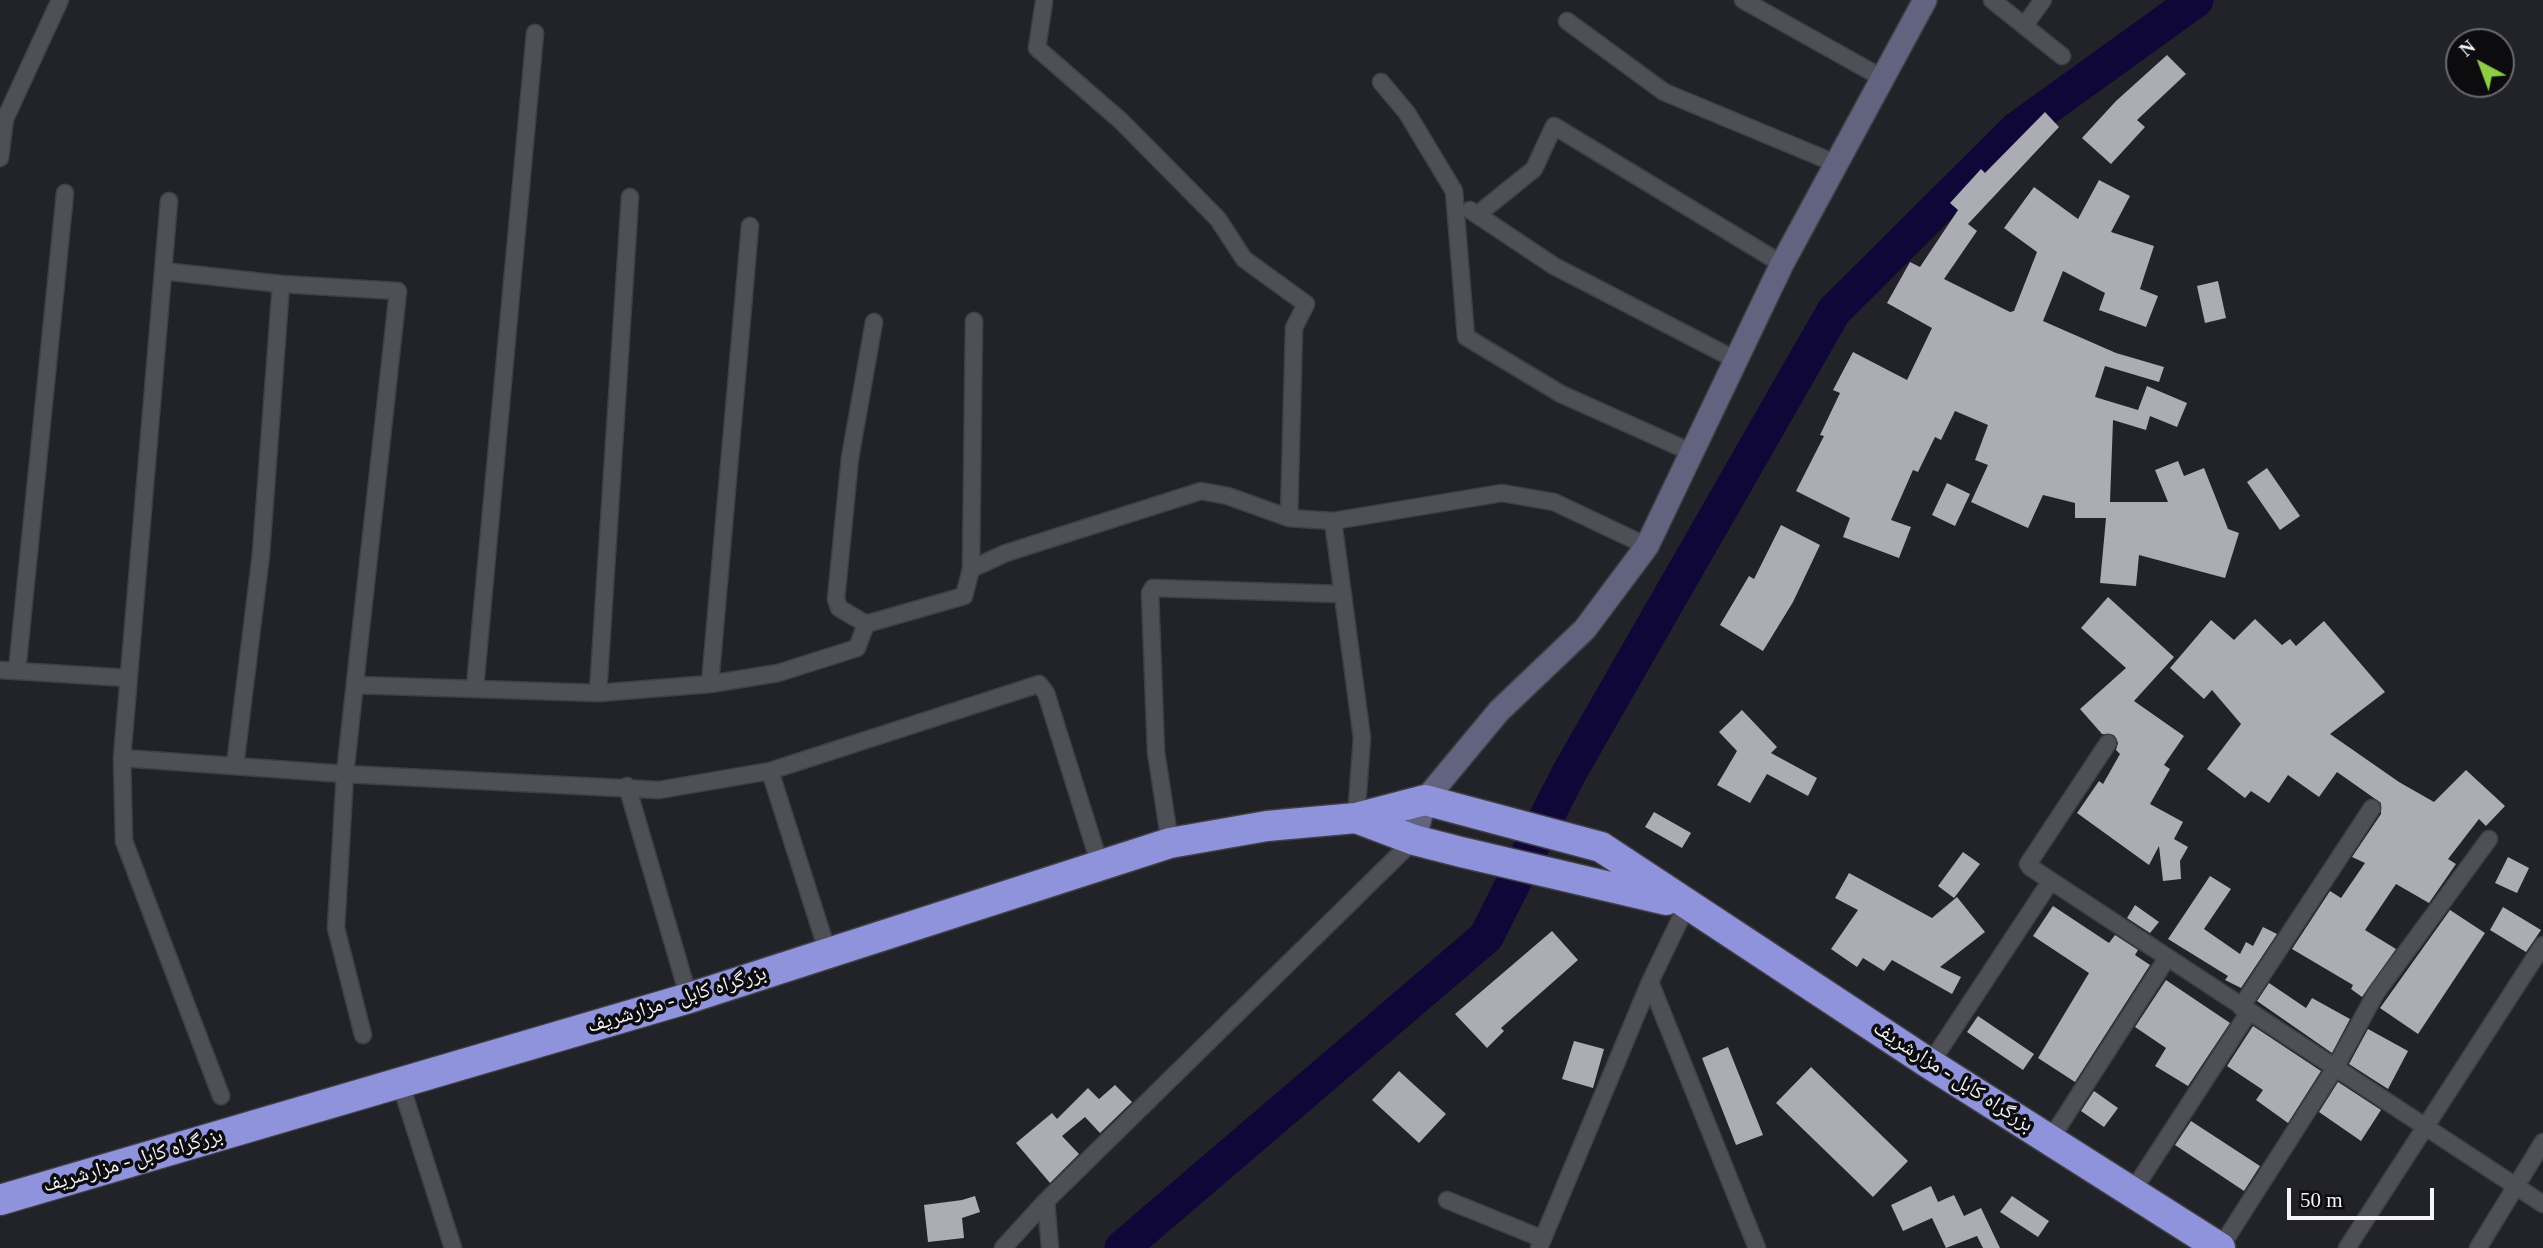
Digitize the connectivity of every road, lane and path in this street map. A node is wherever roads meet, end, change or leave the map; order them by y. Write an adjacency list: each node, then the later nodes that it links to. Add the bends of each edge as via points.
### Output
1 (60, 0): 13 (street, via 5,119)
2 (1743, 0): 11 (street)
3 (1925, 0): 11 (street)
4 (1992, 0): 8 (street)
5 (2043, 0): 8 (street)
6 (1044, 2): 28 (street, via 1037,48 1121,121 1199,199 1244,259 1306,304 1294,327)
7 (1567, 21): 14 (street, via 1664,92)
8 (2024, 26): 10 (street)
9 (536, 33): 39 (street)
10 (2062, 56)
11 (1884, 79): 14 (street)
12 (1381, 82): 17 (street, via 1407,113 1454,191)
13 (0, 158)
14 (1837, 164): 21 (street)
15 (65, 193): 35 (street)
16 (630, 197): 40 (street)
17 (1454, 199): 19 (street); 27 (street, via 1465,337 1561,394)
18 (169, 201): 22 (street)
19 (1477, 215): 21 (street, via 1534,169 1554,126); 26 (street, via 1554,266)
20 (750, 226): 37 (street)
21 (1782, 264): 26 (street)
22 (163, 271): 23 (street); 36 (street)
23 (281, 284): 38 (street, via 396,288 399,294); 43 (street, via 261,554)
24 (974, 321): 31 (street)
25 (874, 322): 33 (street, via 850,458 836,599 839,608)
26 (1736, 360): 27 (street)
27 (1693, 453): 30 (street)
28 (1289, 518): 29 (street); 31 (street, via 1201,491 1006,553)
29 (1333, 521): 30 (street, via 1502,493 1554,502); 32 (street)
30 (1647, 546): 47 (street, via 1585,629 1499,711)
31 (971, 569): 33 (street, via 964,596)
32 (1342, 594): 49 (street, via 1362,738); 52 (street, via 1153,588 1156,752)
33 (866, 624): 37 (street, via 857,648 778,673)
34 (0, 670): 35 (street)
35 (17, 671): 36 (street)
36 (128, 678): 42 (street)
37 (710, 684): 40 (street)
38 (355, 685): 39 (street); 45 (street)
39 (475, 687): 40 (street)
40 (598, 693)
41 (2108, 743): 54 (street, via 2028,864)
42 (122, 758): 43 (street); 66 (street, via 124,841)
43 (235, 766): 45 (street)
44 (770, 771): 46 (street, via 659,790); 53 (street, via 1039,684); 57 (street)
45 (345, 774): 46 (street); 62 (street, via 336,928)
46 (627, 786): 60 (street)
47 (1440, 802): 49 (highway, بزرگراه کابل - مزارشریف); 51 (street); 55 (highway, بزرگراه کابل - مزارشریف, via 1601,847)
48 (2372, 808): 61 (street)
49 (1356, 818): 51 (highway, بزرگراه کابل - مزارشریف); 52 (highway, بزرگراه کابل - مزارشریف, via 1267,826)
50 (2489, 839): 64 (street, via 2376,993)
51 (1414, 840): 55 (highway, بزرگراه کابل - مزارشریف); 74 (street)
52 (1170, 843): 53 (highway, بزرگراه کابل - مزارشریف)
53 (1100, 865): 57 (highway, بزرگراه کابل - مزارشریف)
54 (2050, 882): 58 (street); 63 (street)
55 (1687, 905): 59 (street); 63 (highway, بزرگراه کابل - مزارشریف)
56 (2543, 945): 67 (street)
57 (828, 953): 60 (highway, بزرگراه کابل - مزارشریف)
58 (2167, 958): 61 (street); 68 (street)
59 (1650, 982): 76 (street); 80 (street)
60 (689, 998): 65 (highway, بزرگراه کابل - مزارشریف)
61 (2245, 1009): 64 (street); 71 (street)
62 (363, 1035)
63 (1930, 1064): 68 (highway, بزرگراه کابل - مزارشریف)
64 (2335, 1068): 67 (street); 81 (street)
65 (400, 1082): 72 (highway, بزرگراه کابل - مزارشریف); 77 (street)
66 (221, 1096)
67 (2425, 1127): 70 (street); 82 (street)
68 (2049, 1139): 71 (highway, بزرگراه کابل - مزارشریف)
69 (2543, 1142): 70 (street)
70 (2515, 1186): 75 (street); 83 (street)
71 (2132, 1192): 81 (highway, بزرگراه کابل - مزارشریف)
72 (0, 1200)
73 (1447, 1200): 76 (street)
74 (1046, 1201): 78 (street); 79 (street)
75 (2543, 1204)
76 (1541, 1243)
77 (453, 1248)
78 (1003, 1248)
79 (1050, 1248)
80 (1757, 1248)
81 (2220, 1248)
82 (2347, 1248)
83 (2478, 1248)

